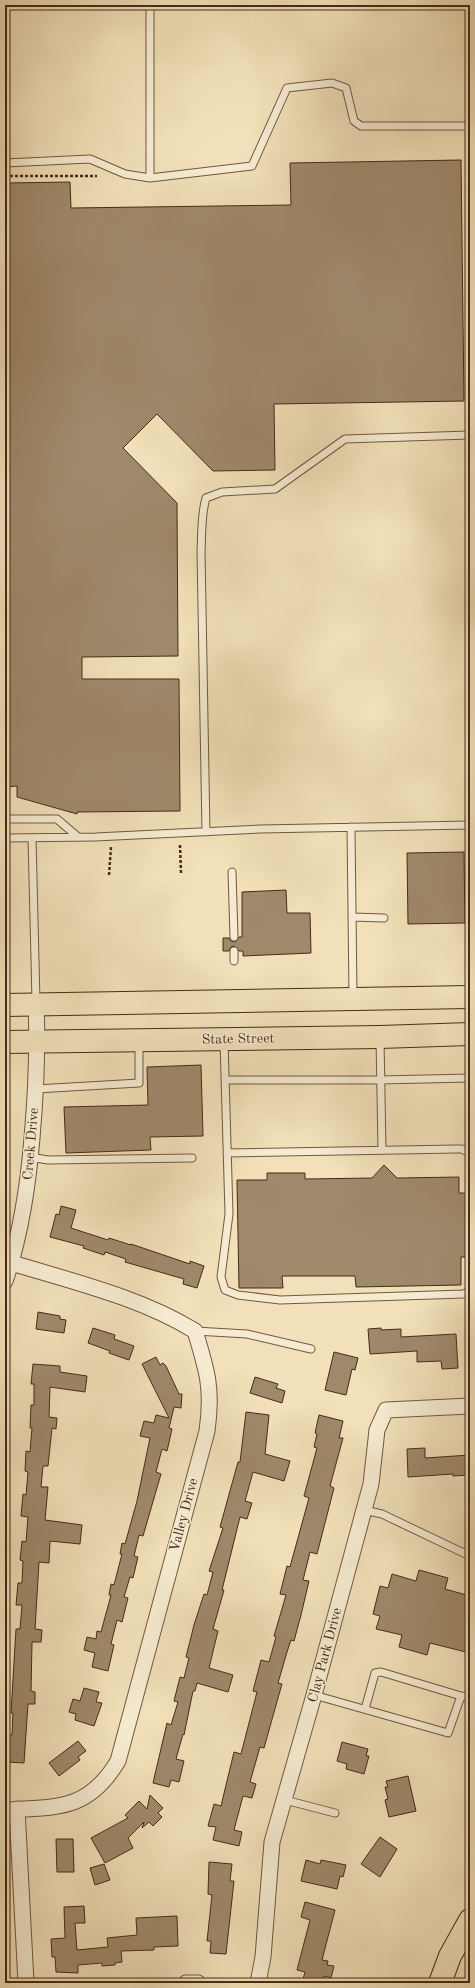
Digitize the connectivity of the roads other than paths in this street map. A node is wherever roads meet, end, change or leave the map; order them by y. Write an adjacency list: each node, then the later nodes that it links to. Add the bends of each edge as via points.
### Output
1 (150, 5): 4 (lane)
2 (470, 126): 4 (lane, via 361,126 354,121 346,88 332,84 287,88 252,166)
3 (5, 162): 4 (lane, via 90,159 125,174)
4 (150, 178)
5 (470, 435): 9 (lane, via 344,439 275,490 222,492 206,498 202,511 201,552)
6 (5, 819): 10 (lane, via 57,819)
7 (470, 824): 8 (lane)
8 (351, 827): 9 (lane); 14 (lane)
9 (206, 832): 10 (lane)
10 (78, 837): 12 (lane)
11 (5, 838): 12 (lane)
12 (32, 838): 21 (lane)
13 (232, 872): 16 (lane)
14 (352, 917): 15 (lane); 20 (lane)
15 (384, 918)
16 (234, 937)
17 (234, 951): 18 (lane)
18 (234, 961)
19 (470, 997): 20 (main road)
20 (353, 999): 21 (main road)
21 (36, 1004): 22 (main road); 27 (street, Creek Drive)
22 (5, 1005)
23 (470, 1034): 24 (main road, State Street)
24 (380, 1037): 25 (main road, State Street); 31 (lane)
25 (224, 1039): 26 (main road, State Street); 30 (lane)
26 (139, 1040): 27 (main road, State Street); 32 (lane, via 139,1083)
27 (38, 1041): 28 (main road, State Street); 32 (street, Creek Drive)
28 (5, 1042)
29 (470, 1078): 31 (lane)
30 (226, 1080): 31 (lane); 34 (lane)
31 (381, 1080): 33 (lane)
32 (36, 1089): 36 (street, Creek Drive)
33 (382, 1150): 34 (lane); 35 (lane, via 462,1150)
34 (227, 1153): 40 (lane, via 229,1214 221,1277 225,1290 238,1295 280,1300 464,1294)
35 (470, 1154)
36 (30, 1158): 37 (lane); 38 (street, Creek Drive, via 20,1229)
37 (192, 1158)
38 (12, 1262): 39 (street, Creek Drive); 41 (street, via 141,1303)
39 (5, 1281)
40 (470, 1290)
41 (195, 1331): 42 (lane, via 247,1334); 51 (street, Valley Drive, via 208,1374 210,1411 207,1430 118,1761 108,1778 94,1792 74,1802 60,1806)
42 (311, 1349)
43 (470, 1406): 44 (street, Clay Park Drive, via 386,1410 377,1430 371,1484)
44 (364, 1510): 45 (lane, via 382,1514); 46 (street, Clay Park Drive)
45 (470, 1556)
46 (314, 1695): 49 (lane); 50 (street, Clay Park Drive)
47 (460, 1696): 48 (lane); 49 (lane, via 448,1733); 49 (lane, via 381,1672 375,1673)
48 (470, 1697)
49 (365, 1709)
50 (285, 1800): 52 (lane); 57 (street, Clay Park Drive, via 272,1842 263,1958)
51 (11, 1810): 54 (street)
52 (335, 1813)
53 (470, 1920): 58 (main road, via 450,1956)
54 (26, 1983)
55 (186, 1983): 56 (street)
56 (198, 1983)
57 (258, 1983)
58 (440, 1983)

